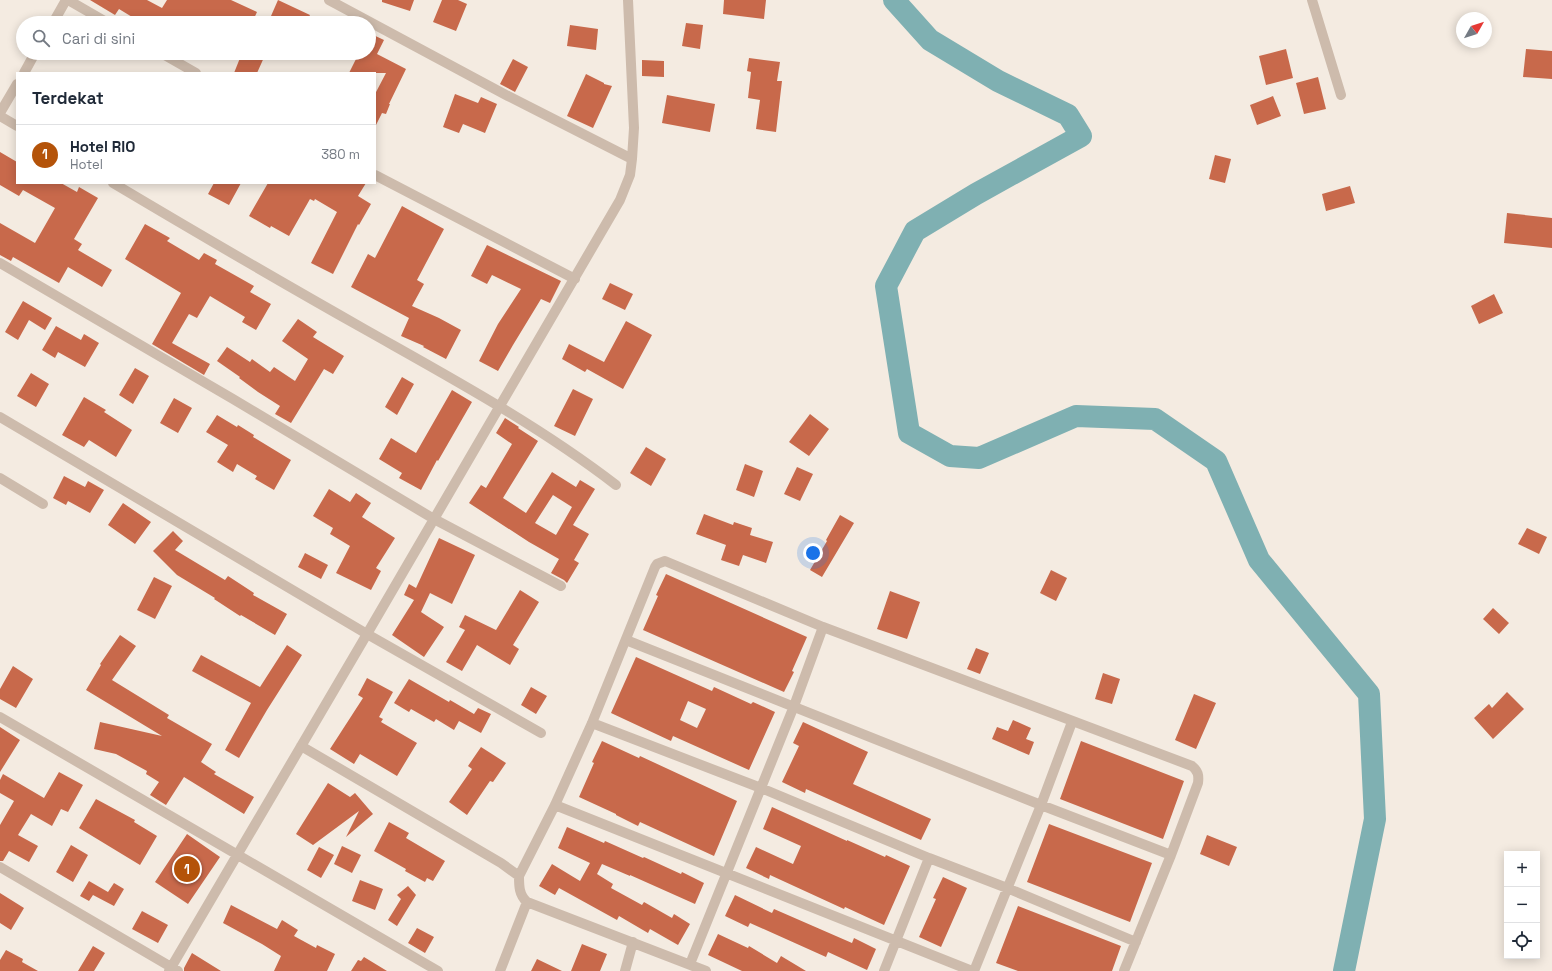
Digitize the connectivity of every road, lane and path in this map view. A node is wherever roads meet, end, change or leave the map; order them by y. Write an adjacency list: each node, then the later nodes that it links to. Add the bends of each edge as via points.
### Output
1 (67, 0): 5 (street); 6 (street)
2 (329, 0): 7 (street)
3 (628, 0): 18 (street, via 634,128)
4 (1312, 0): 14 (street)
5 (57, 16)
6 (96, 16)
7 (359, 16)
8 (376, 25): 18 (street)
9 (31, 60): 11 (street)
10 (173, 60): 12 (street)
11 (25, 72)
12 (194, 72)
13 (16, 86): 15 (street)
14 (1341, 95)
15 (0, 113)
16 (0, 116): 17 (street)
17 (16, 125)
18 (632, 159): 22 (street, via 630,175 620,200)
19 (376, 176): 22 (street)
20 (115, 184): 23 (street, via 260,271)
21 (0, 263): 28 (street)
22 (575, 279): 23 (street)
23 (499, 405): 26 (street, via 570,451); 28 (street)
24 (0, 417): 31 (street)
25 (0, 478): 27 (street)
26 (616, 485)
27 (43, 504)
28 (434, 519): 29 (street); 31 (street)
29 (561, 586)
30 (823, 627): 32 (street, via 665,561 655,567); 33 (street); 35 (street)
31 (367, 634): 37 (street); 38 (street)
32 (626, 640): 33 (street); 36 (street)
33 (794, 706): 39 (street); 41 (street)
34 (0, 717): 42 (street)
35 (1072, 722): 41 (street); 43 (street, via 1196,769 1199,775 1198,783)
36 (592, 723): 39 (street); 40 (street)
37 (541, 733)
38 (301, 746): 42 (street); 47 (street)
39 (761, 788): 44 (street); 46 (street)
40 (555, 805): 46 (street); 47 (street)
41 (1041, 805): 43 (street); 48 (street)
42 (238, 854): 54 (street); 55 (street)
43 (1171, 855): 52 (street)
44 (929, 858): 48 (street); 50 (street)
45 (0, 868): 54 (street)
46 (726, 872): 50 (street); 53 (street)
47 (519, 876): 49 (street, via 520,893)
48 (1007, 888): 52 (street); 60 (street)
49 (527, 902): 51 (street); 56 (street)
50 (896, 941): 59 (street); 60 (street)
51 (633, 942): 53 (street); 57 (street)
52 (1136, 942): 61 (street)
53 (690, 964): 58 (street)
54 (173, 970)
55 (438, 971)
56 (500, 971)
57 (625, 971)
58 (706, 971)
59 (884, 971)
60 (973, 971)
61 (1124, 971)

